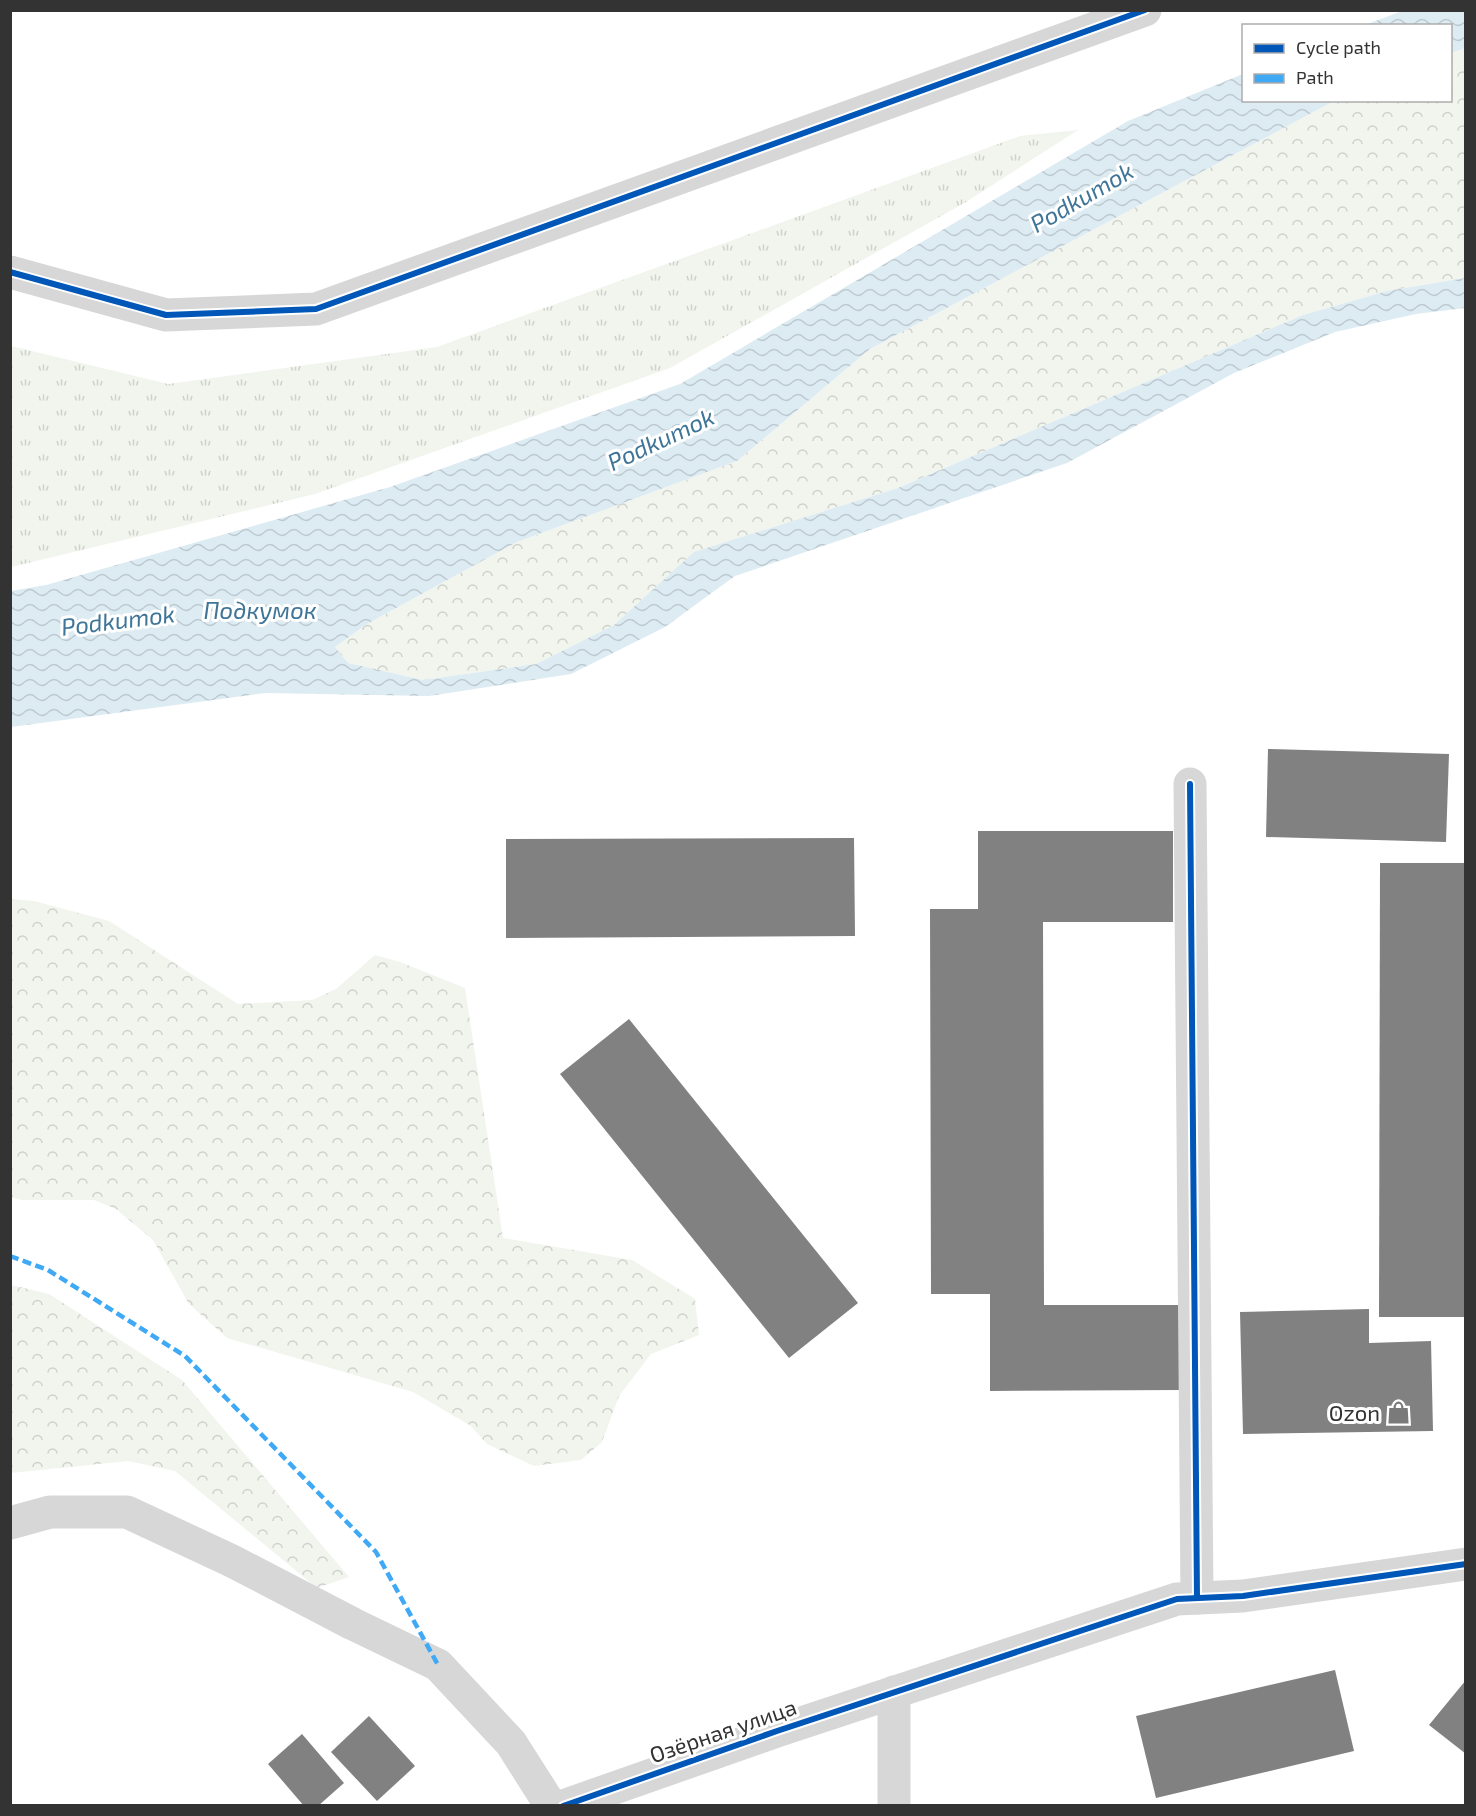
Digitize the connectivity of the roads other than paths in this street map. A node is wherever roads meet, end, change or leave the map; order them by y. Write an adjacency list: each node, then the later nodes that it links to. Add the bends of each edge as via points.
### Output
1 (1145, 10): 2 (street, via 316,309 166,315)
2 (10, 272)
3 (1190, 784): 6 (street)
4 (10, 1523): 8 (street, via 50,1512 127,1512 438,1665 511,1743)
5 (1466, 1564): 6 (street, Озёрная улица, via 1243,1596)
6 (1197, 1598): 7 (street, Озёрная улица, via 1177,1599)
7 (894, 1692): 9 (street, Озёрная улица); 10 (street)
8 (551, 1806)
9 (563, 1806)
10 (894, 1806)

